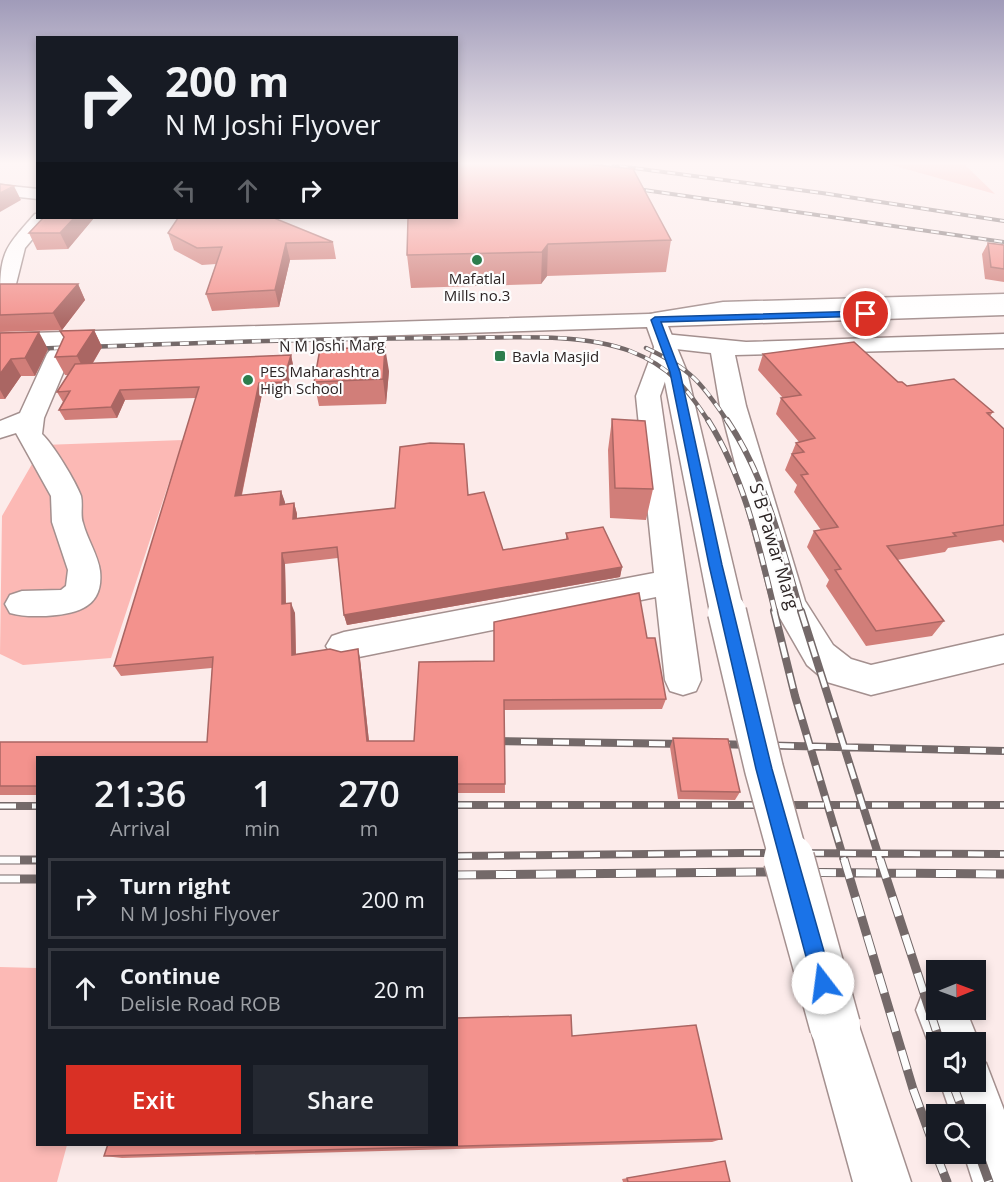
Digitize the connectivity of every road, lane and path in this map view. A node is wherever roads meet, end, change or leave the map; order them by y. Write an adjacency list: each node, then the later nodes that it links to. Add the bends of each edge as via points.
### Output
1 (40, 219): 2 (street, via 16,247)
2 (2, 288)
3 (1004, 300): 9 (street, via 723,308)
4 (1004, 309): 6 (street)
5 (1004, 330): 6 (street)
6 (730, 334): 8 (street, via 746,350); 9 (street); 17 (street, S B Pawar Marg, via 733,406 789,604 820,655 840,671 871,680)
7 (0, 341): 9 (street, N M Joshi Marg)
8 (1004, 341)
9 (665, 345): 10 (street, N M Joshi Marg, via 348,344); 14 (street, via 648,396); 20 (street, bridge, via 764,769 834,1026)
10 (59, 354): 11 (street, N M Joshi Marg); 12 (street)
11 (0, 356)
12 (31, 418): 13 (street); 15 (street, via 29,435 66,496 67,522 84,570 82,591 69,602)
13 (0, 430)
14 (671, 582): 16 (street); 18 (street)
15 (22, 604)
16 (344, 646)
17 (1004, 649)
18 (683, 680)
19 (970, 1092): 21 (street)
20 (882, 1182)
21 (1002, 1182)

